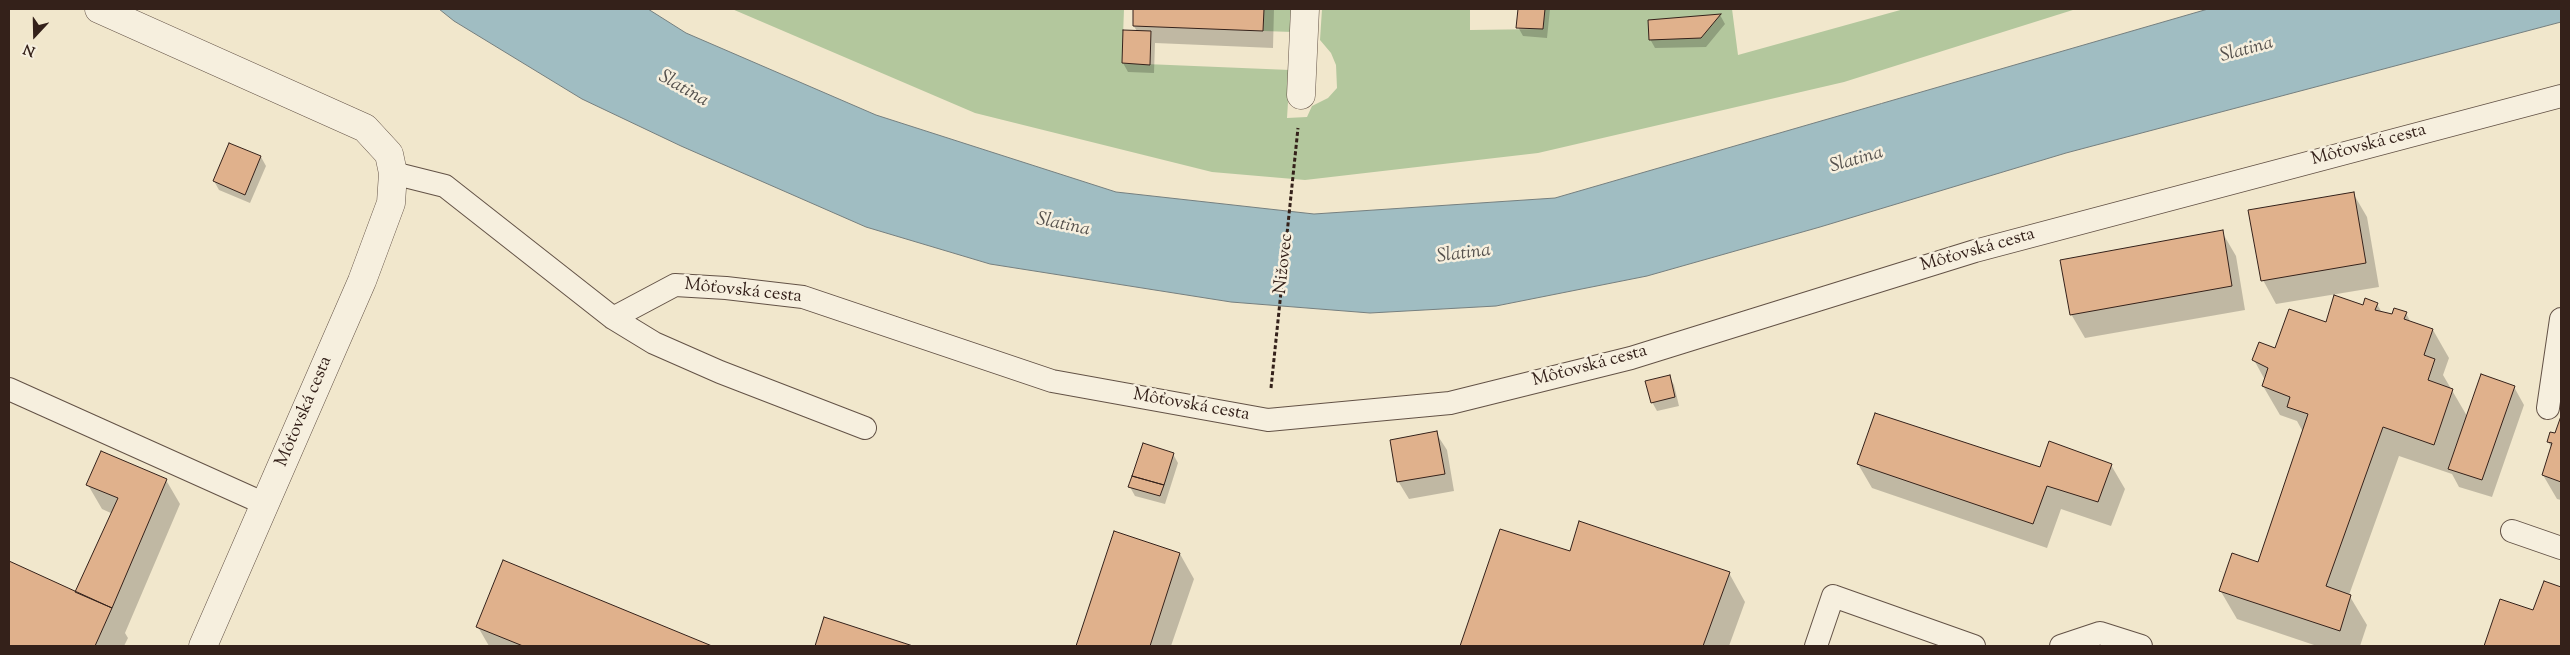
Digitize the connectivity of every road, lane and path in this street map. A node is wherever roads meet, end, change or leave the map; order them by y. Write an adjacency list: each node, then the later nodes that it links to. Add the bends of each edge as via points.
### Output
1 (99, 9): 5 (street, Môťovská cesta, via 365,128 389,154)
2 (1305, 9): 3 (street)
3 (1301, 95): 10 (path, Nižovec)
4 (2561, 96): 10 (lane, Môťovská cesta, via 1975,251 1631,358 1564,375 1450,403)
5 (392, 173): 6 (lane, via 446,186); 12 (street, Môťovská cesta, via 391,203 365,272)
6 (613, 318): 10 (lane, Môťovská cesta, via 675,285 803,297 1052,381); 11 (lane, via 662,347)
7 (2561, 319): 9 (lane)
8 (9, 389): 12 (lane)
9 (2548, 408)
10 (1268, 420)
11 (865, 428)
12 (265, 504): 15 (street, Môťovská cesta)
13 (2512, 531): 14 (lane)
14 (2561, 548)
15 (203, 646)
16 (1816, 646): 17 (lane, via 1833,596)
17 (1974, 646)
18 (2061, 646): 19 (lane, via 2100,632)
19 (2141, 646)

